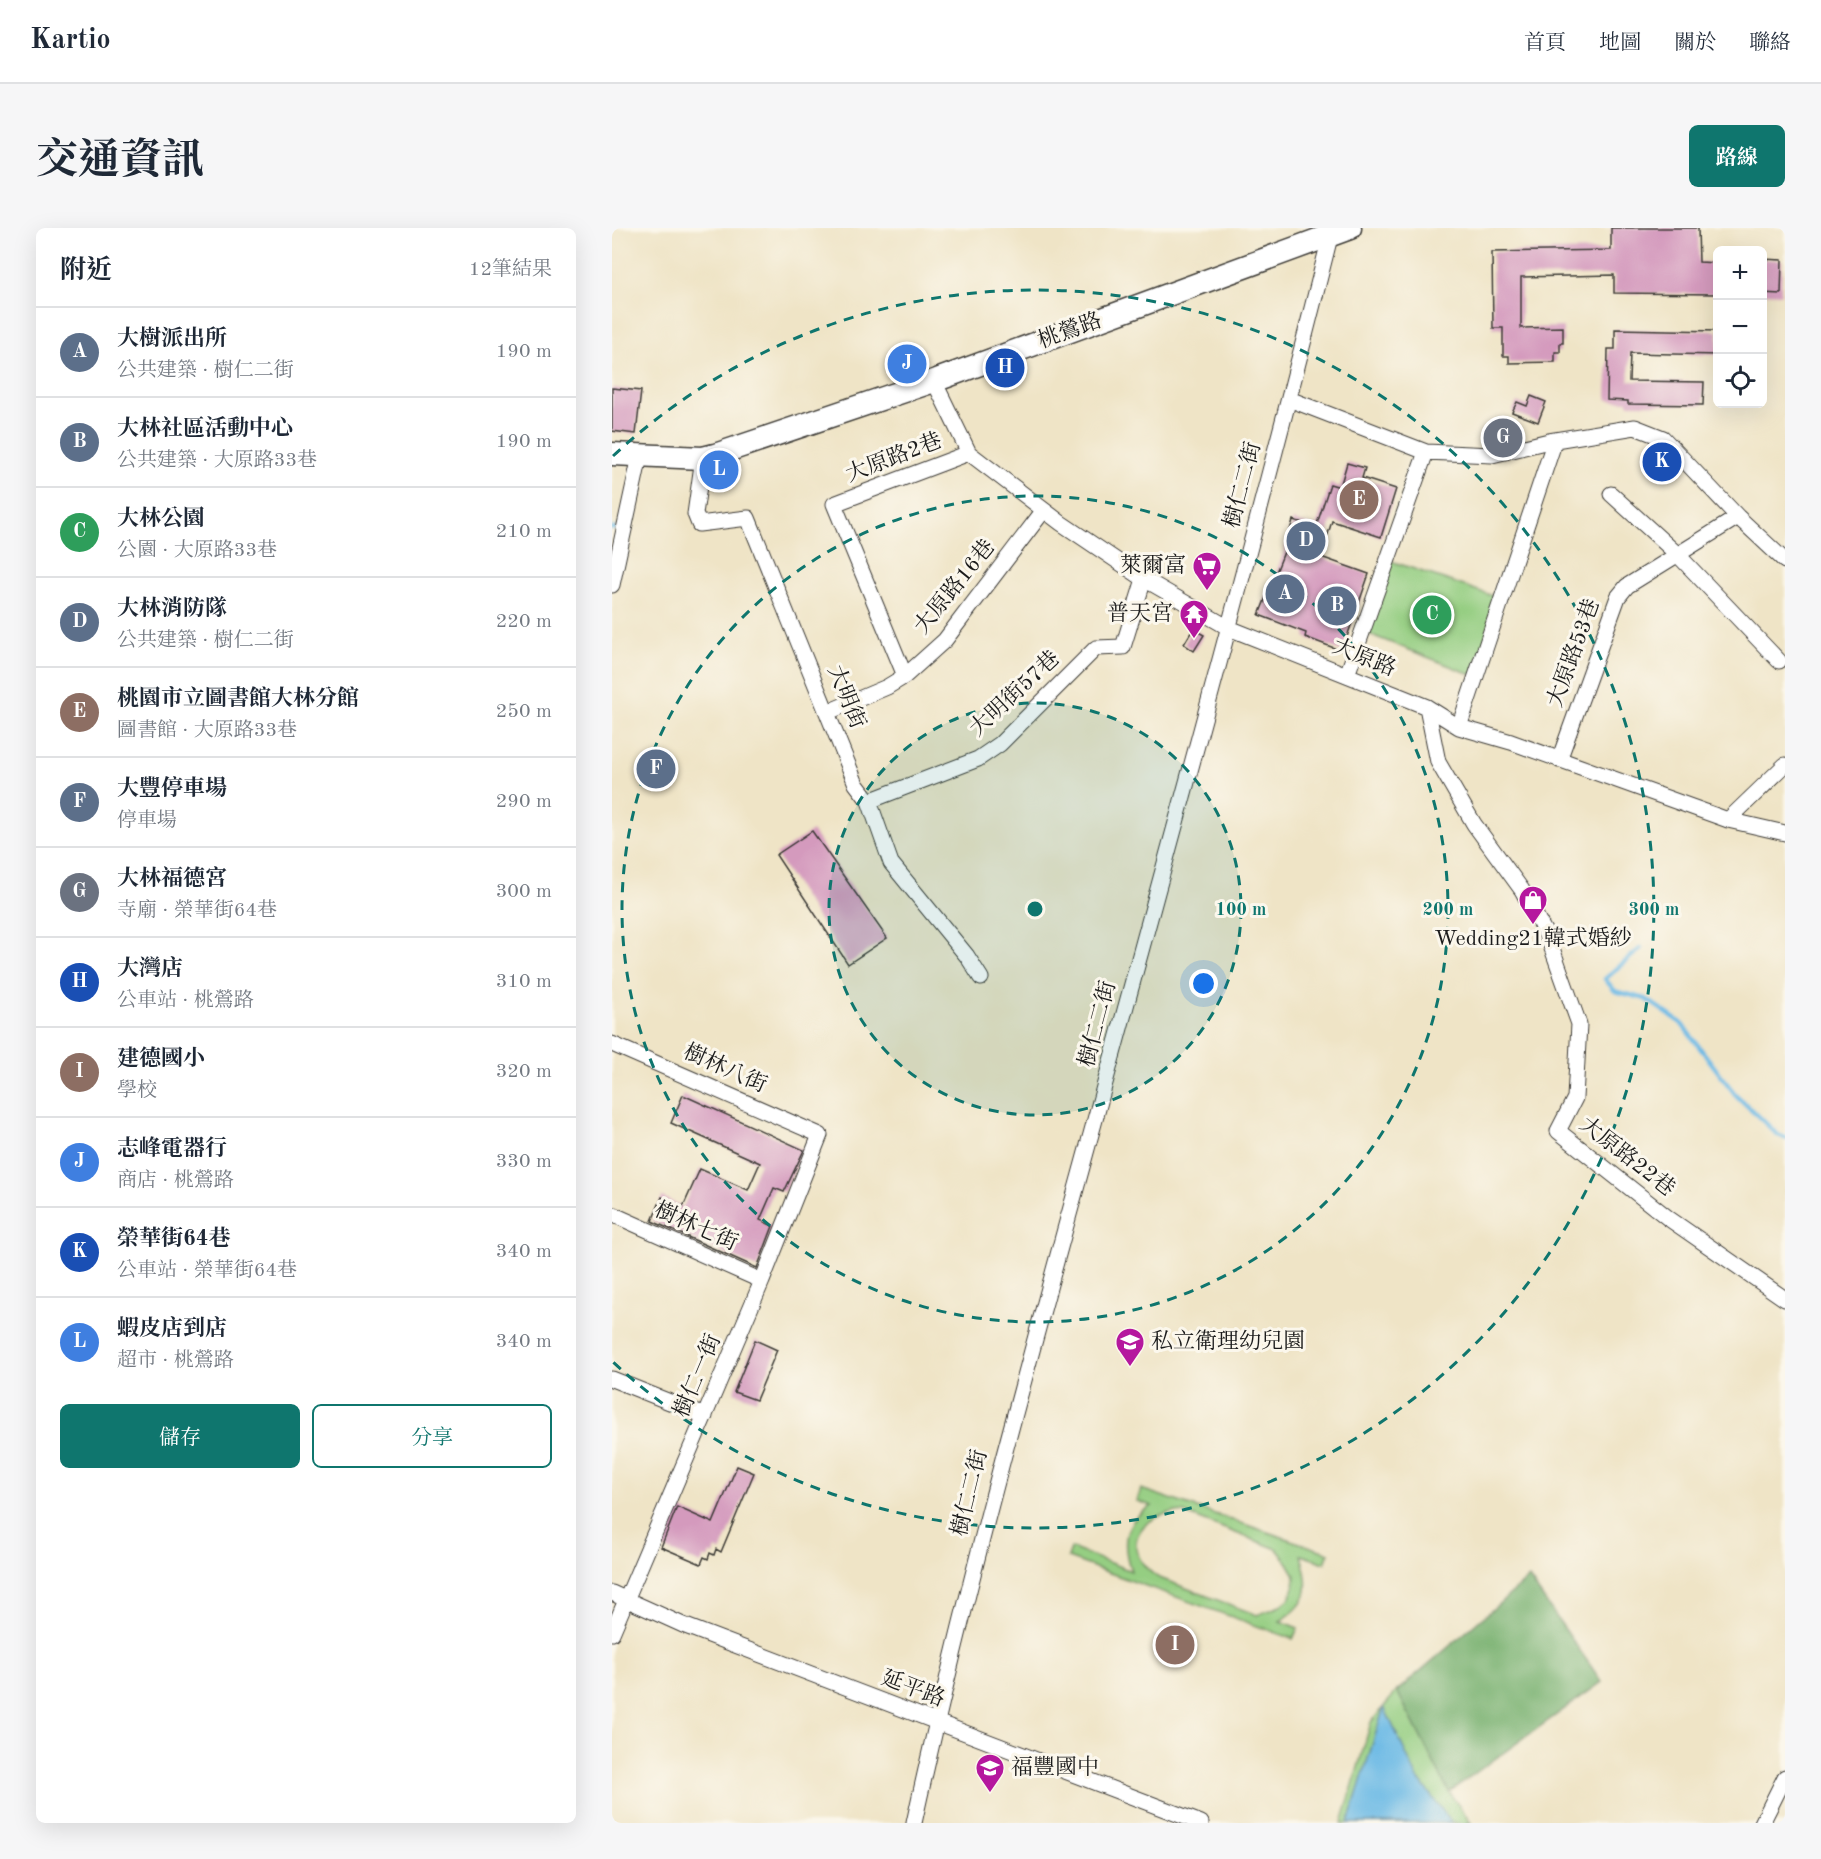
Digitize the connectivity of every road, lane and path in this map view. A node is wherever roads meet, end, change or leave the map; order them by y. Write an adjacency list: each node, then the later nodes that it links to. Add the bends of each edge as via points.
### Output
1 (1340, 232): 2 (main road, 桃鶯路); 3 (street, 樹仁二街)
2 (934, 381): 6 (street, 大原路); 9 (main road, 桃鶯路)
3 (1289, 399): 5 (street); 17 (street, 樹仁二街)
4 (1555, 440): 5 (street, via 1492,455); 12 (street, via 1635,427 1663,438); 23 (street)
5 (1426, 452): 20 (street)
6 (969, 453): 11 (street, 大原路); 19 (street, 大原路2巷, via 834,504)
7 (612, 454): 8 (main road, 桃鶯路)
8 (640, 456): 9 (main road, 桃鶯路); 16 (street)
9 (703, 458): 22 (street, 大明街, via 694,514 699,524 748,518)
10 (1611, 494): 13 (street)
11 (1044, 510): 15 (street, 大原路); 19 (street, 大原路16巷, via 945,640)
12 (1738, 517): 13 (street, 大原路53巷); 14 (street)
13 (1678, 555): 18 (street); 24 (street, 大原路53巷, via 1627,586 1618,597)
14 (1785, 561)
15 (1144, 579): 17 (street, 大原路); 26 (street, 大明街57巷, via 1123,648 1096,648 1000,744 978,759)
16 (612, 585)
17 (1229, 628): 20 (street, 大原路); 40 (street, 樹仁二街, via 1006,1446)
18 (1779, 662)
19 (905, 675): 22 (street, 大原路16巷, via 887,687)
20 (1347, 675): 21 (street, 大原路)
21 (1427, 708): 23 (street, 大原路); 34 (street, 大原路22巷, via 1438,762 1474,824 1522,890 1543,930 1579,1024 1575,1098 1558,1131 1668,1218)
22 (828, 712): 26 (street, 大明街, via 856,784)
23 (1459, 727): 24 (street, 大原路)
24 (1559, 760): 27 (street, 大原路)
25 (1785, 765): 27 (street)
26 (869, 801): 29 (street, 大明街, via 891,862)
27 (1728, 820): 28 (street, 大原路)
28 (1785, 833)
29 (981, 978)
30 (612, 1044): 31 (street, 樹林八街)
31 (820, 1135): 33 (street, 樹仁一街)
32 (612, 1214): 33 (street, 樹林七街)
33 (762, 1281): 36 (street, 樹仁一街)
34 (1785, 1299)
35 (612, 1379): 36 (street)
36 (705, 1416): 38 (street, 樹仁一街)
37 (612, 1593): 38 (street, 延平路)
38 (627, 1599): 39 (street, 樹仁一街); 40 (street, 延平路, via 683,1625)
39 (612, 1633)
40 (936, 1722): 42 (street, 樹仁二街); 43 (street, 延平路)
41 (1785, 1777): 44 (street)
42 (914, 1823)
43 (1201, 1823)
44 (1762, 1823)

